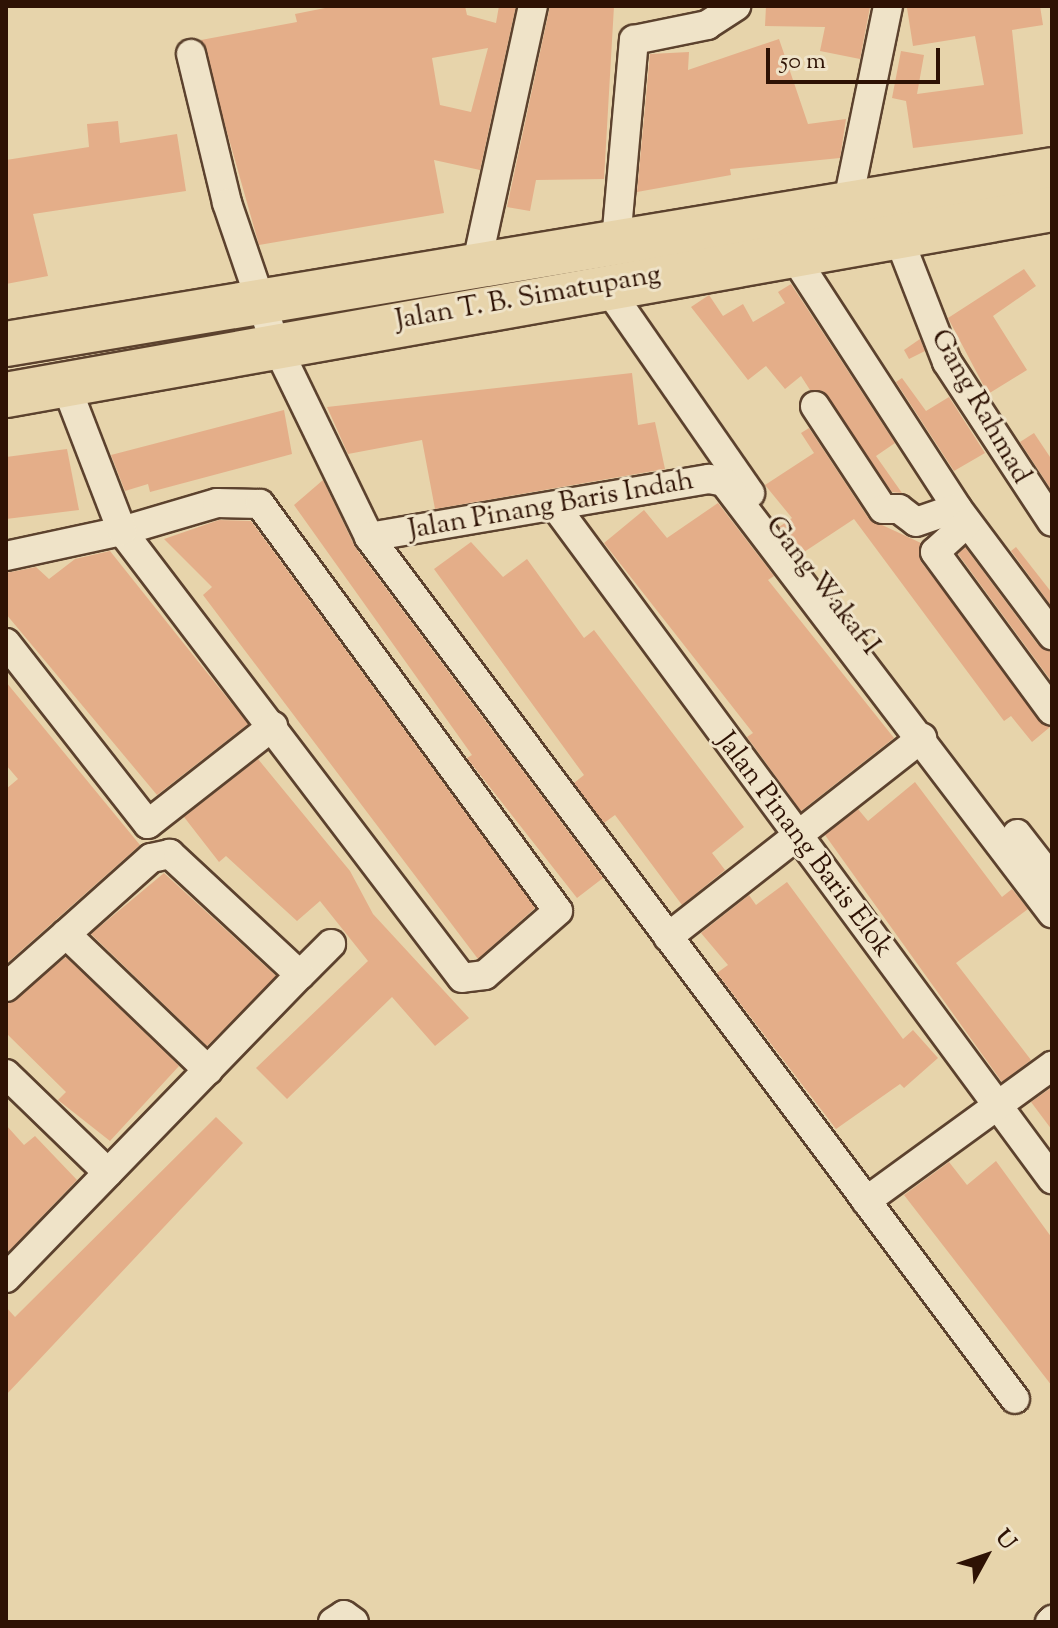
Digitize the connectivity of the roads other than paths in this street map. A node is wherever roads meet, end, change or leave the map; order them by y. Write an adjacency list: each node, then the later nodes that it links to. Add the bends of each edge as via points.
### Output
1 (533, 6): 10 (street)
2 (736, 6): 8 (street, via 707,25 634,40)
3 (888, 6): 7 (street)
4 (191, 54): 12 (street)
5 (1052, 170): 7 (main road, Jalan T. B. Simatupang)
6 (1052, 209): 7 (main road, Jalan T. B. Simatupang)
7 (877, 210): 8 (main road, Jalan T. B. Simatupang); 9 (main road, Jalan T. B. Simatupang); 20 (street, Gang Rahmad, via 947,362)
8 (616, 241): 10 (main road, Jalan T. B. Simatupang)
9 (793, 255): 11 (main road, Jalan T. B. Simatupang); 19 (street)
10 (476, 267): 12 (main road, Jalan T. B. Simatupang)
11 (604, 283): 13 (main road, Jalan T. B. Simatupang); 30 (street, Gang Wakaf I, via 736,475)
12 (258, 297): 13 (street); 14 (main road, Jalan T. B. Simatupang)
13 (275, 343): 15 (main road, Jalan T. B. Simatupang); 22 (street)
14 (6, 344)
15 (66, 386): 16 (main road, Jalan T. B. Simatupang); 21 (street)
16 (6, 395)
17 (815, 406): 19 (street, via 883,509 899,509 916,522)
18 (558, 510): 22 (street, Jalan Pinang Baris Indah); 28 (street, Jalan Pinang Baris Indah, via 709,479 730,487); 29 (street, Jalan Pinang Baris Elok)
19 (962, 516): 24 (street); 26 (street, via 935,552)
20 (1052, 522)
21 (122, 531): 23 (street); 27 (street); 27 (street, via 217,503 260,504 275,516 558,911 485,975 462,978)
22 (369, 537): 33 (street)
23 (6, 556)
24 (1052, 635)
25 (6, 643): 27 (street, via 148,824)
26 (1052, 711)
27 (273, 726)
28 (922, 738): 29 (street); 31 (street)
29 (796, 838): 33 (street); 40 (street, Jalan Pinang Baris Elok)
30 (1052, 879)
31 (1052, 913)
32 (66, 934): 35 (street, via 151,858 170,854); 36 (street); 38 (street)
33 (668, 937): 43 (street)
34 (331, 944): 35 (street)
35 (300, 975): 38 (street)
36 (6, 987)
37 (1052, 1066): 40 (street)
38 (208, 1070): 41 (street)
39 (6, 1074): 41 (street)
40 (999, 1104): 42 (street, Jalan Pinang Baris Elok); 43 (street)
41 (108, 1173): 44 (street)
42 (1052, 1179)
43 (866, 1201): 45 (street)
44 (7, 1275)
45 (1015, 1399)
46 (333, 1622): 47 (street, via 344,1615)
47 (354, 1622)

